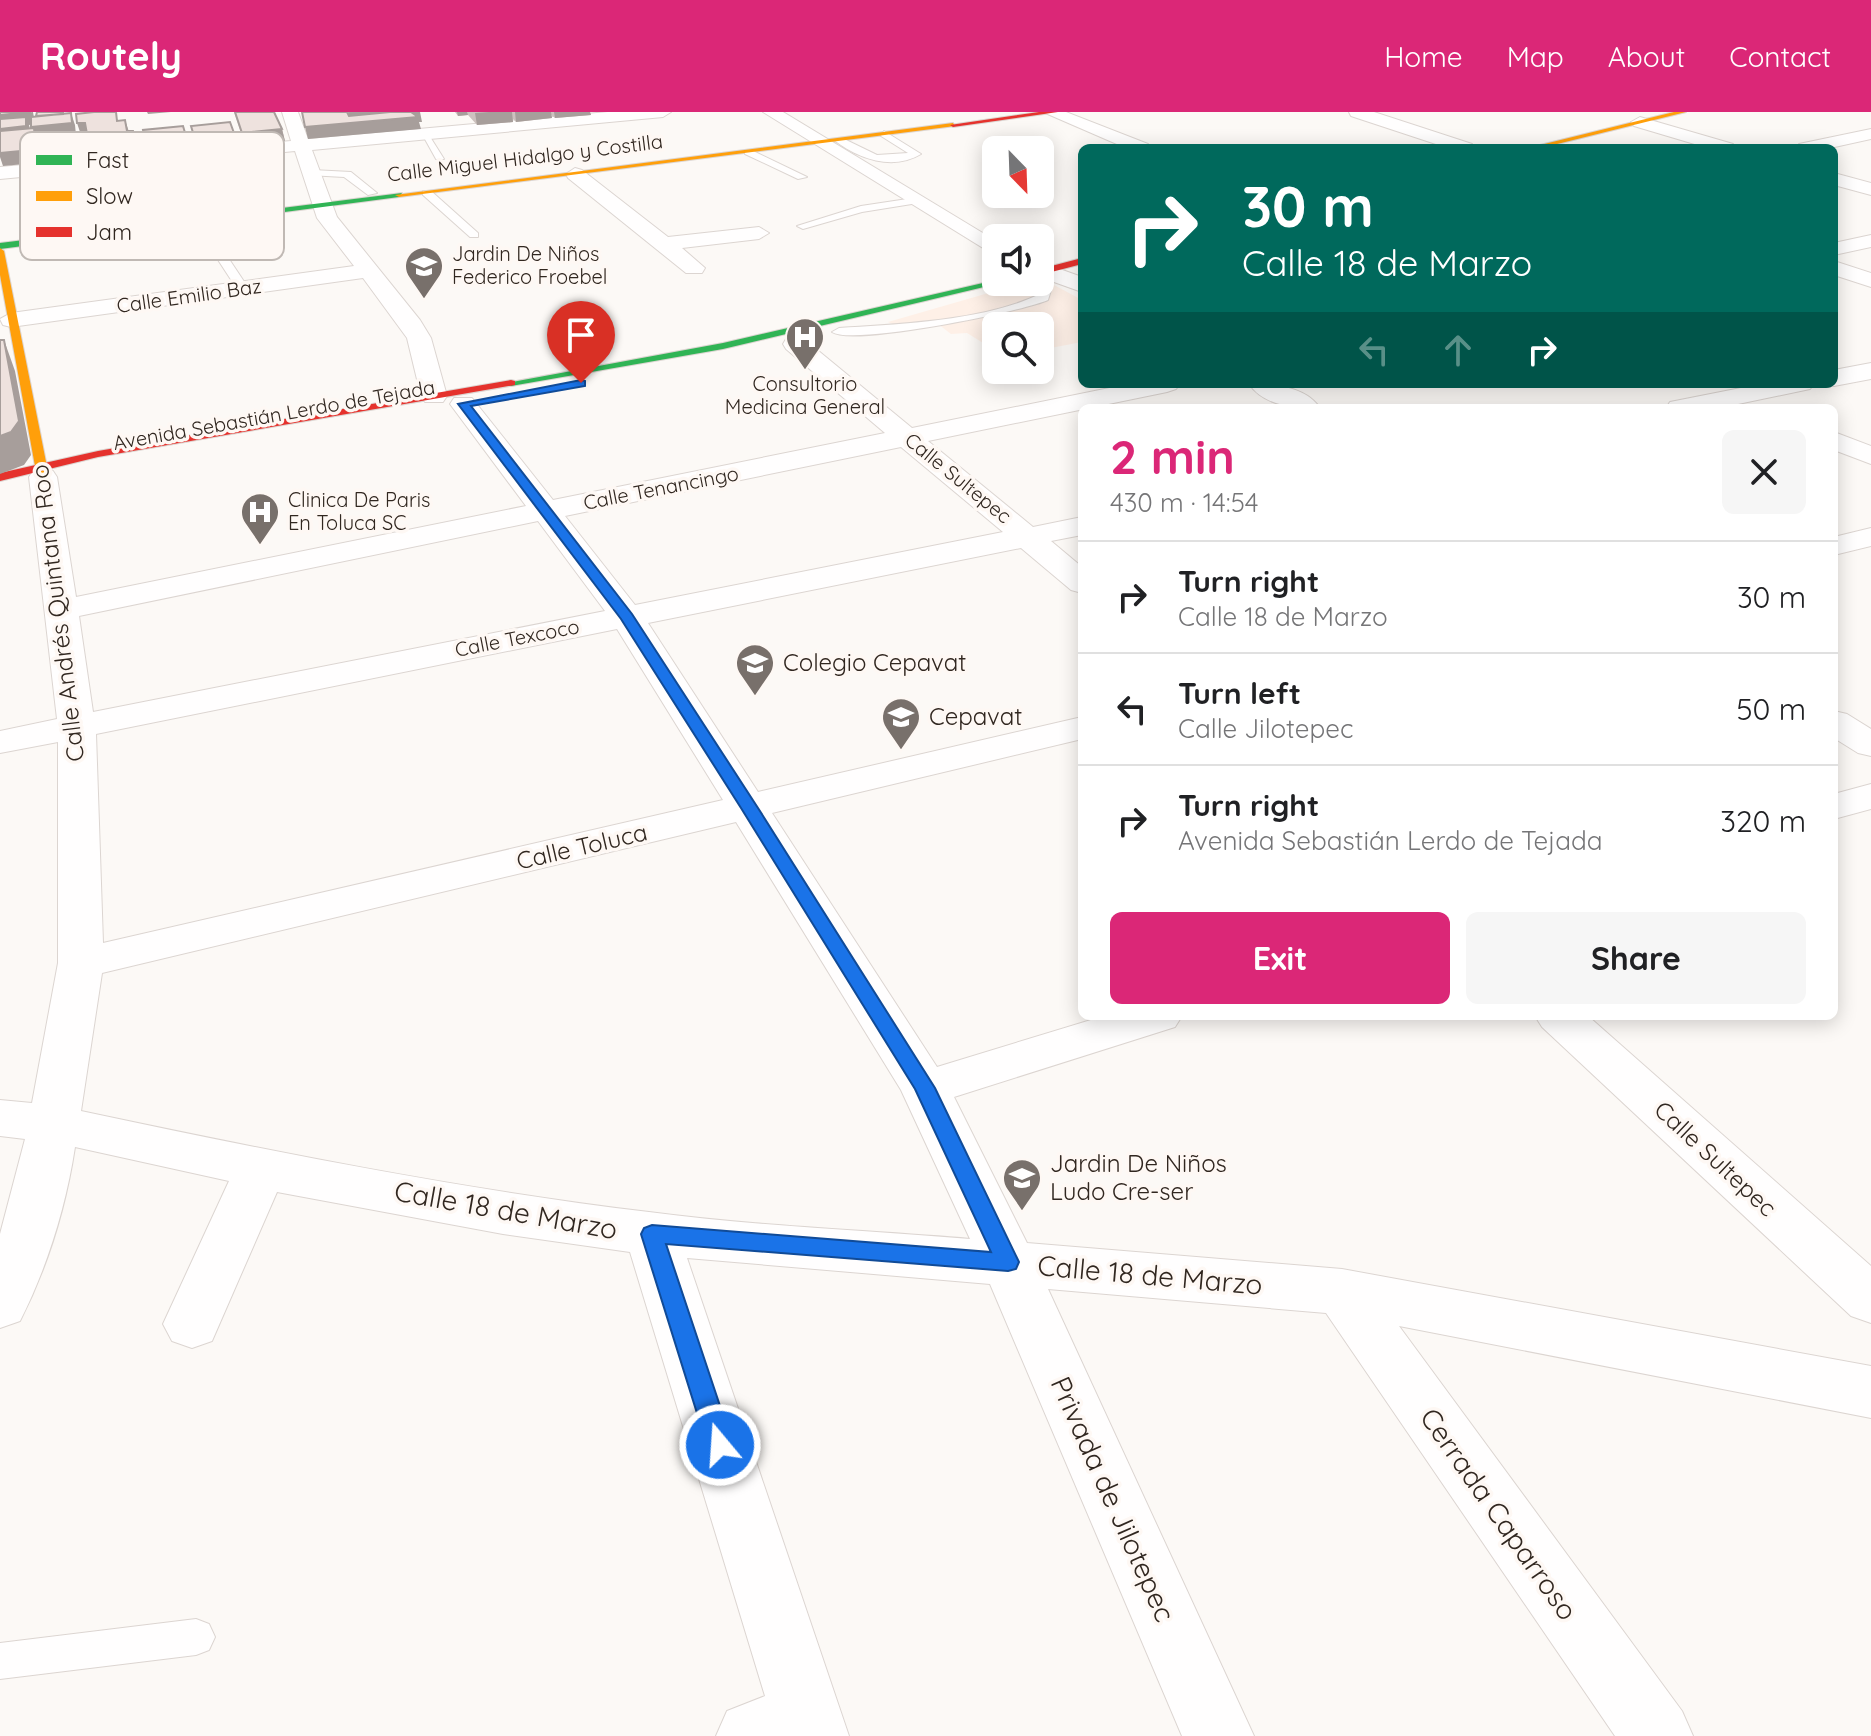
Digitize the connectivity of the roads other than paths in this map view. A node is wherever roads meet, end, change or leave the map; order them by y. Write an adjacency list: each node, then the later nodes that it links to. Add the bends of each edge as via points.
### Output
1 (290, 112): 21 (street)
2 (438, 112): 11 (street)
3 (663, 112): 9 (street)
4 (771, 112): 15 (street)
5 (1007, 112): 15 (main road, Calle Miguel Hidalgo y Costilla)
6 (1053, 112): 13 (main road, Calle Miguel Hidalgo y Costilla); 16 (street)
7 (1357, 112): 17 (street)
8 (1683, 112): 10 (main road)
9 (605, 114): 11 (street)
10 (1640, 122): 18 (main road); 19 (street)
11 (452, 131): 12 (street)
12 (424, 134): 21 (street); 24 (lane)
13 (884, 134): 15 (main road, Calle Miguel Hidalgo y Costilla); 15 (lane, via 916,154 872,159)
14 (1871, 134): 20 (street)
15 (823, 139): 23 (main road, Calle Miguel Hidalgo y Costilla); 32 (main road, Calle Miguel Hidalgo y Costilla); 34 (street)
16 (1132, 144)
17 (1454, 144)
18 (1549, 144)
19 (1714, 144)
20 (1824, 144)
21 (302, 145): 22 (street); 27 (street)
22 (284, 147)
23 (748, 152): 28 (main road, Calle Miguel Hidalgo y Costilla); 29 (lane)
24 (440, 157)
25 (20, 171): 26 (street)
26 (0, 173)
27 (312, 173): 32 (lane, via 347,174); 35 (street)
28 (575, 174): 33 (main road, Calle Miguel Hidalgo y Costilla); 45 (street)
29 (802, 177)
30 (1838, 180): 31 (street)
31 (1871, 189)
32 (372, 193): 35 (main road, Calle Miguel Hidalgo y Costilla)
33 (427, 193): 35 (main road, Calle Miguel Hidalgo y Costilla); 40 (lane)
34 (914, 201): 38 (lane); 44 (street)
35 (322, 203): 36 (main road, Calle Miguel Hidalgo y Costilla); 37 (main road, Calle Miguel Hidalgo y Costilla); 54 (street, via 332,226)
36 (284, 207)
37 (284, 208)
38 (803, 226)
39 (759, 233): 45 (street)
40 (474, 235)
41 (20, 237): 42 (main road, Calle Miguel Hidalgo y Costilla)
42 (0, 239)
43 (1871, 241): 47 (street)
44 (982, 242)
45 (663, 244): 51 (street)
46 (20, 246): 48 (main road, Calle Miguel Hidalgo y Costilla)
47 (1838, 248)
48 (0, 249): 62 (main road, Calle Andrés Quintana Roo)
49 (224, 260): 59 (lane)
50 (1078, 262): 52 (main road)
51 (694, 268)
52 (1054, 269)
53 (1838, 269): 56 (street)
54 (367, 271): 59 (street, Calle Emilio Baz); 73 (street, via 412,325)
55 (1054, 277): 57 (street)
56 (1871, 280)
57 (1078, 284)
58 (982, 287): 60 (main road, Avenida Sebastián Lerdo de Tejada)
59 (243, 289): 62 (street, Calle Emilio Baz)
60 (975, 289): 63 (main road, Avenida Sebastián Lerdo de Tejada); 73 (main road, Avenida Sebastián Lerdo de Tejada)
61 (1044, 296): 63 (lane, via 1017,307)
62 (11, 320): 65 (main road, Calle Andrés Quintana Roo)
63 (839, 332): 64 (main road, Avenida Sebastián Lerdo de Tejada)
64 (795, 344): 73 (main road, Avenida Sebastián Lerdo de Tejada); 77 (street, Calle Sultepec)
65 (10, 366): 80 (main road, Calle Andrés Quintana Roo)
66 (1871, 371): 67 (street)
67 (1838, 377)
68 (1148, 388): 77 (street, Calle Tenancingo)
69 (1270, 388): 74 (street)
70 (1718, 388): 72 (street)
71 (1780, 388): 72 (street)
72 (1738, 396): 75 (street); 76 (street)
73 (449, 400): 80 (main road, Avenida Sebastián Lerdo de Tejada); 80 (main road, Avenida Sebastián Lerdo de Tejada); 83 (street, Privada de Jilotepec)
74 (1300, 404)
75 (1699, 404)
76 (1755, 404)
77 (909, 438): 83 (street, Calle Tenancingo); 85 (street, Calle Sultepec)
78 (1838, 442): 79 (street)
79 (1871, 456)
80 (42, 471): 81 (main road, Avenida Sebastián Lerdo de Tejada); 82 (main road, Avenida Sebastián Lerdo de Tejada); 89 (street, Calle Andrés Quintana Roo)
81 (0, 477)
82 (0, 483)
83 (547, 510): 89 (street, Calle Tenancingo); 90 (street, Privada de Jilotepec)
84 (1078, 527): 85 (street, Calle Texcoco)
85 (1029, 537): 88 (street, Calle Sultepec); 90 (street, Calle Texcoco)
86 (1871, 537): 87 (street)
87 (1838, 545)
88 (1078, 580)
89 (60, 610): 92 (street, Calle Andrés Quintana Roo)
90 (627, 617): 92 (street, Calle Texcoco); 98 (street, Privada de Jilotepec)
91 (1838, 724): 95 (street)
92 (77, 727): 94 (street, Calle Texcoco); 99 (street, Calle Andrés Quintana Roo)
93 (1078, 729): 98 (street, Calle Toluca)
94 (0, 742)
95 (1871, 745)
96 (1871, 796): 97 (street)
97 (1838, 806)
98 (750, 808): 99 (street, Calle Toluca); 102 (street, Privada de Jilotepec)
99 (81, 963): 104 (street, Calle Andrés Quintana Roo)
100 (1145, 1020): 102 (street)
101 (1564, 1020): 108 (street, Calle Sultepec)
102 (925, 1088): 107 (street, Privada de Jilotepec)
103 (0, 1118): 104 (street, Calle 18 de Marzo)
104 (54, 1124): 105 (street, Calle 18 de Marzo); 110 (street, Calle Andrés Quintana Roo, via 29,1229)
105 (261, 1169): 106 (street, Calle 18 de Marzo); 111 (street)
106 (652, 1234): 107 (street, Calle 18 de Marzo); 115 (street)
107 (1008, 1262): 109 (street, Calle 18 de Marzo); 116 (street, Privada de Jilotepec)
108 (1859, 1275)
109 (1342, 1292): 112 (street, Calle 18 de Marzo); 117 (street, Cerrada Caparroso)
110 (0, 1305)
111 (192, 1324)
112 (1871, 1392)
113 (196, 1637): 114 (lane)
114 (0, 1661)
115 (791, 1730)
116 (1218, 1736)
117 (1657, 1736)

